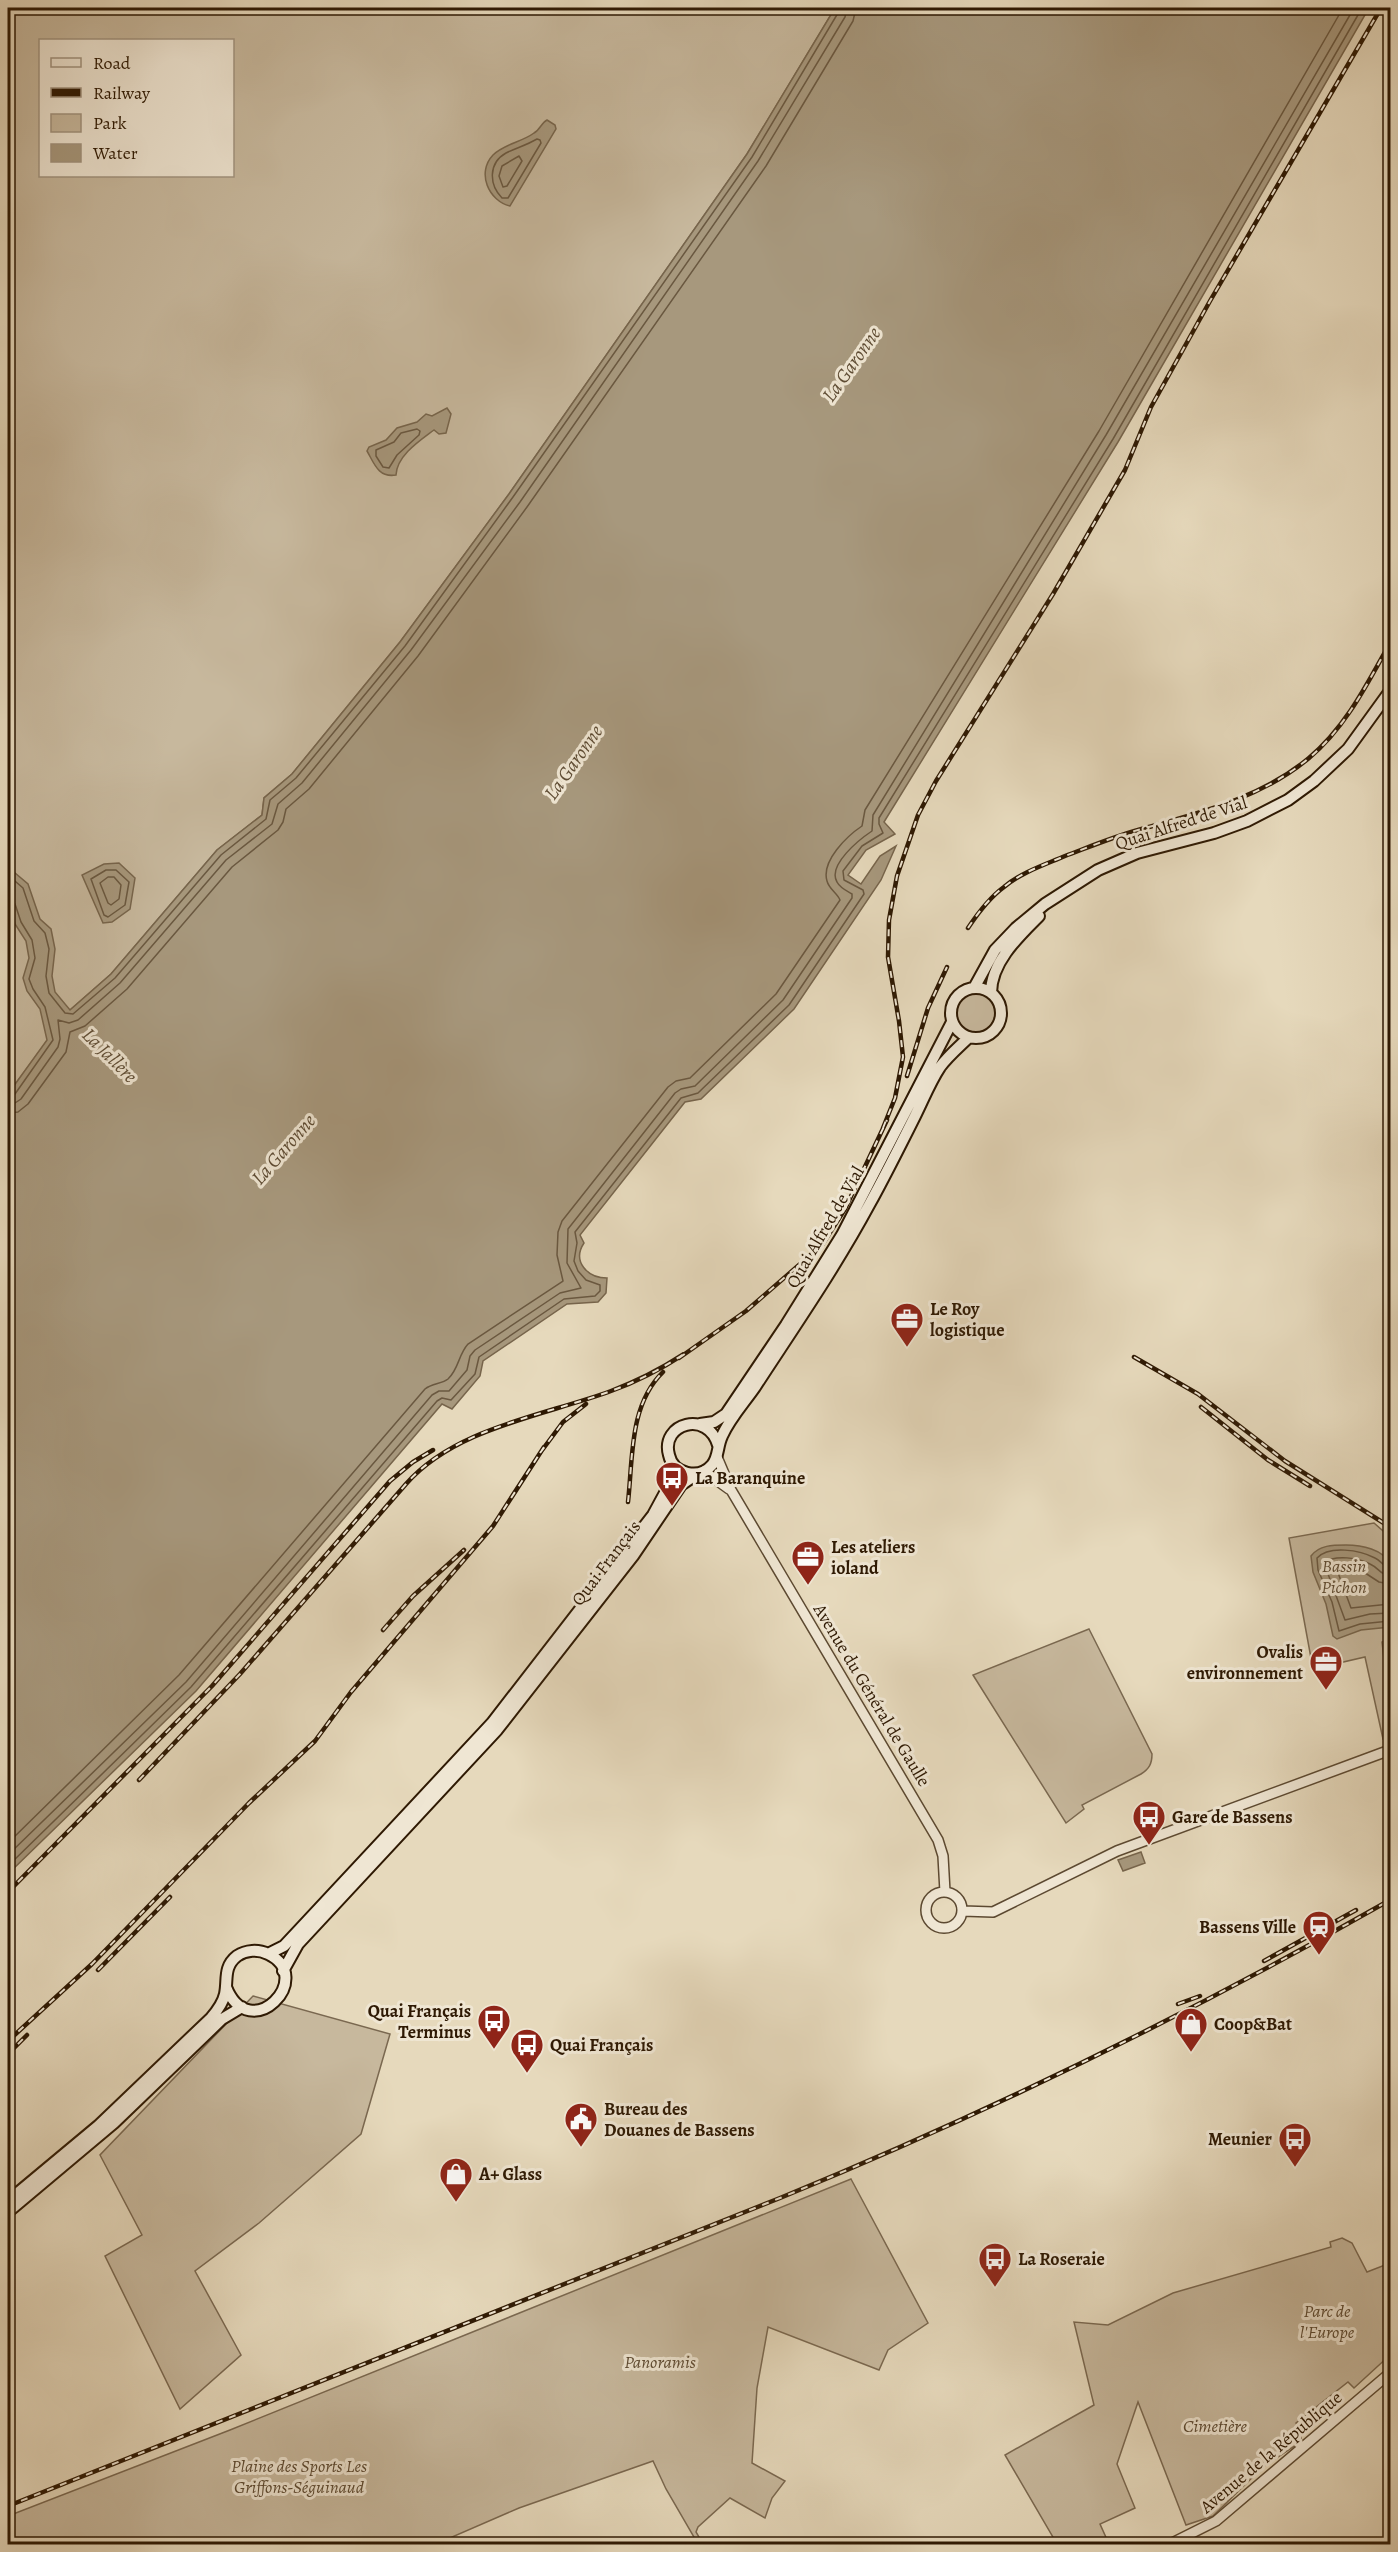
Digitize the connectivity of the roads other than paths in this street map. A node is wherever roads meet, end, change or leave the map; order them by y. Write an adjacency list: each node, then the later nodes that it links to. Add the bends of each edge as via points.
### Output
1 (1390, 679): 3 (main road)
2 (1390, 691): 3 (main road)
3 (1378, 707): 4 (main road, Quai Alfred de Vial, via 1337,762 1288,800 1235,826 1122,859)
4 (1066, 891): 5 (main road, Quai Alfred de Vial, via 1008,935); 6 (main road, Quai Alfred de Vial, via 1007,952 995,971)
5 (974, 988): 6 (main road); 7 (main road, via 953,1001)
6 (991, 993): 8 (main road, via 1001,1011 999,1024 986,1036)
7 (952, 1022): 8 (main road); 9 (main road, Quai Alfred de Vial, via 829,1257 726,1414 714,1422)
8 (968, 1038): 10 (main road, Quai Alfred de Vial, via 940,1068 851,1236 724,1431)
9 (700, 1424): 10 (main road, via 712,1432); 11 (main road, via 685,1425 672,1434 668,1448)
10 (718, 1451): 12 (main road); 13 (street, Avenue du Général de Gaulle, via 720,1469)
11 (671, 1461): 12 (main road, via 682,1471); 17 (main road, Quai Français, via 672,1480 653,1515 492,1723 300,1930)
12 (700, 1473): 13 (street, Avenue du Général de Gaulle); 18 (main road, Quai Français, via 681,1485 633,1556 497,1730 292,1950)
13 (731, 1490): 15 (street, Avenue du Général de Gaulle, via 934,1833 943,1856)
14 (1390, 1750): 16 (street, via 1117,1851 993,1912)
15 (945, 1892): 16 (street, via 960,1900); 16 (street, via 934,1894 928,1903 927,1914 933,1924 949,1928 958,1922)
16 (963, 1911)
17 (268, 1954): 18 (main road); 19 (main road, via 251,1951 237,1957 227,1970)
18 (284, 1971): 20 (main road, via 284,1988 274,2004 258,2010)
19 (226, 1987): 20 (main road); 21 (main road, via 223,2001 211,2018 98,2126)
20 (242, 2007): 22 (main road, via 222,2019 114,2123)
21 (8, 2201)
22 (8, 2212)
23 (1390, 2373): 24 (street, Avenue de la République, via 1216,2521)
24 (1170, 2544)

